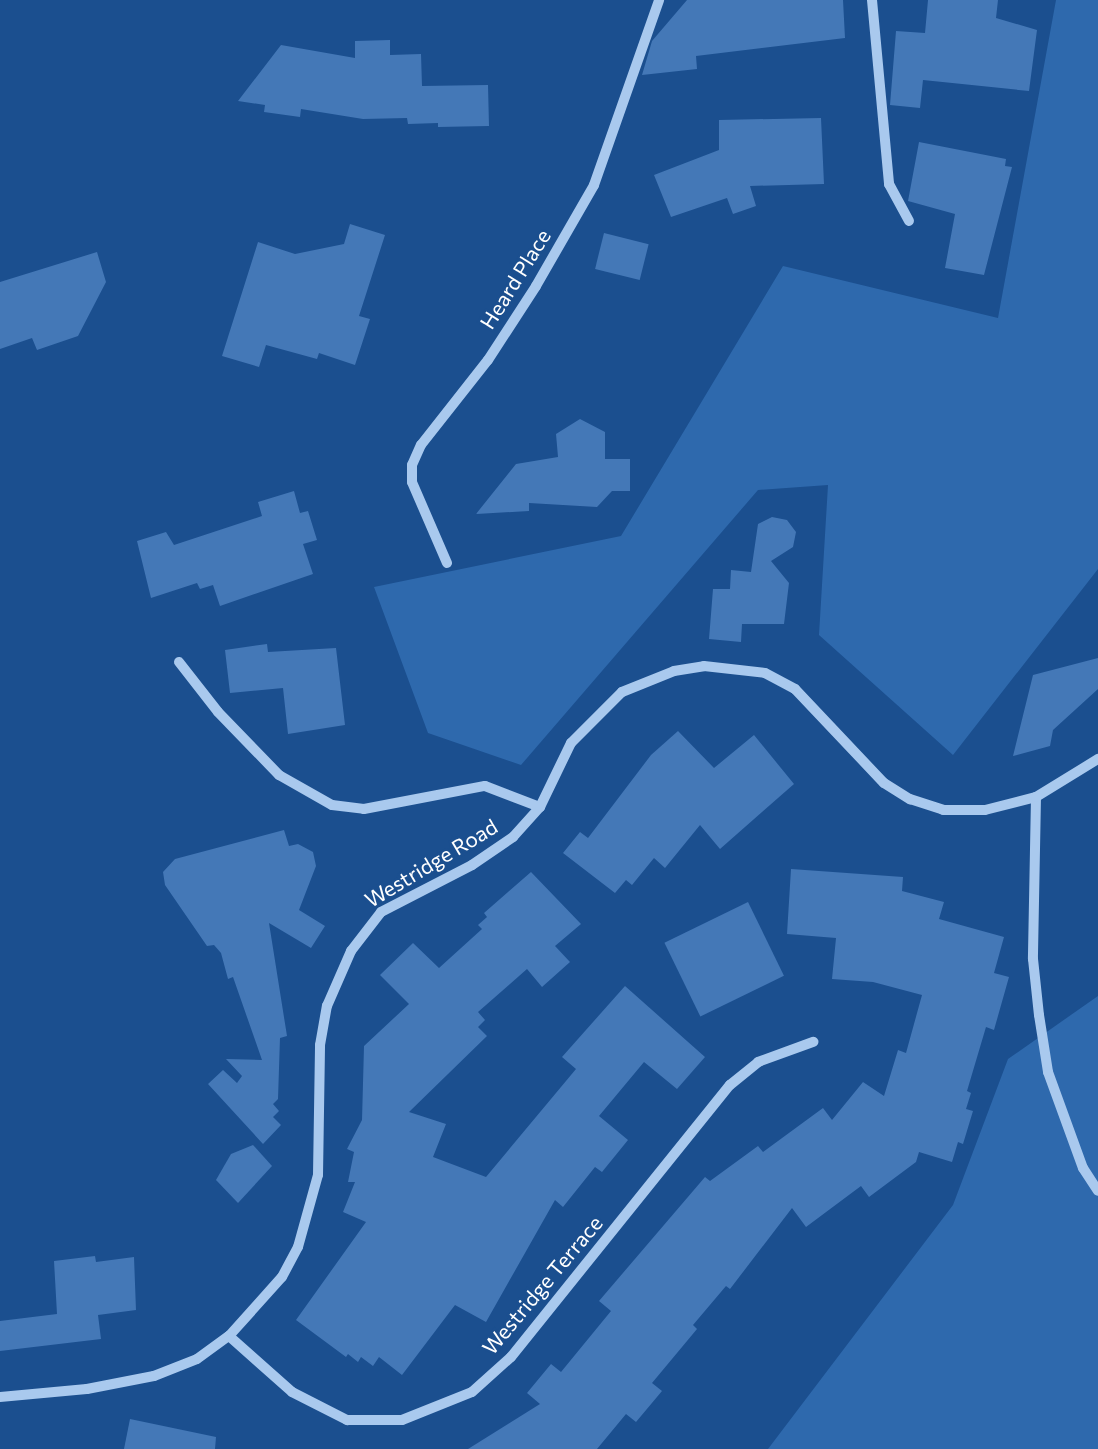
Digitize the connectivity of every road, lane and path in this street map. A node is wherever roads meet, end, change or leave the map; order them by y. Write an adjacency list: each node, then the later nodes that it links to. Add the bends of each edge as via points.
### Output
1 (659, 0): 4 (street, Heard Place, via 594,185 488,360 421,445 412,465 412,482)
2 (872, 0): 3 (street, via 890,184)
3 (909, 221)
4 (447, 563)
5 (179, 662): 8 (street, via 218,712 279,775 332,805 364,809 485,786)
6 (1098, 759): 7 (street, Westridge Road)
7 (1036, 796): 8 (street, Westridge Road, via 985,810 944,810 910,799 861,764 795,689 765,673 704,666 674,670 622,692 571,743); 10 (street, via 1033,959 1048,1072 1083,1168)
8 (540, 807): 11 (street, Westridge Road, via 495,851 381,912 351,951 326,1016 320,1045 318,1176 298,1247 282,1277)
9 (813, 1042): 11 (street, Westridge Terrace, via 758,1062 730,1085 511,1357 472,1392 402,1420 347,1420 292,1392)
10 (1098, 1191)
11 (229, 1336): 12 (street, Westridge Road, via 197,1359 154,1376 87,1389)
12 (0, 1397)

